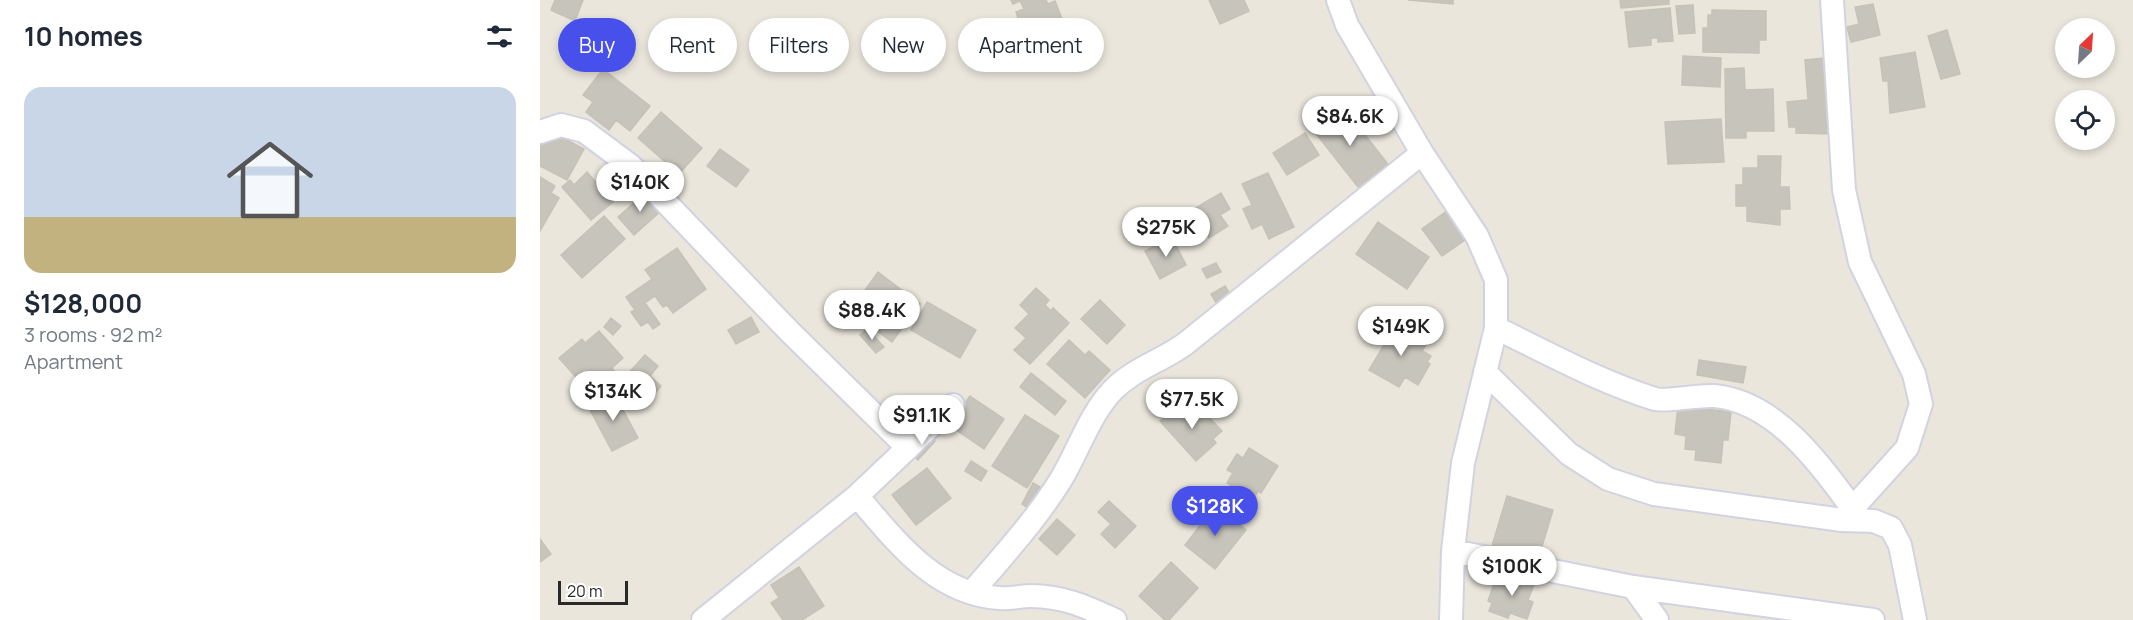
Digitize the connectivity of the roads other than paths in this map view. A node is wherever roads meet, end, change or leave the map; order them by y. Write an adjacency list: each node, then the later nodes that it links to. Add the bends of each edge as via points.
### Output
1 (1338, 0): 4 (street, via 1347,25)
2 (1832, 0): 10 (street, via 1844,190 1860,262 1914,374 1922,404 1907,448)
3 (540, 132): 8 (street, via 561,125 584,131 631,166)
4 (1422, 153): 5 (street, via 1477,236 1496,280); 13 (street, via 1185,344 1164,360 1134,371 1111,392 1060,481 1023,533)
5 (1496, 328): 6 (street); 10 (street, via 1614,384 1658,400 1716,396 1742,403 1779,425 1820,463)
6 (1485, 372): 10 (street, via 1569,454 1608,479 1654,494); 11 (street, via 1463,463)
7 (953, 405): 8 (street)
8 (908, 448): 9 (street)
9 (856, 496): 13 (street, via 910,555 941,580); 14 (street)
10 (1847, 514): 19 (street, via 1891,528 1900,544)
11 (1453, 551): 12 (street); 16 (street)
12 (1633, 587): 17 (street); 18 (street)
13 (972, 592): 15 (street, via 999,598 1066,598)
14 (703, 620)
15 (1115, 620)
16 (1451, 620)
17 (1657, 620)
18 (1873, 620)
19 (1915, 620)

